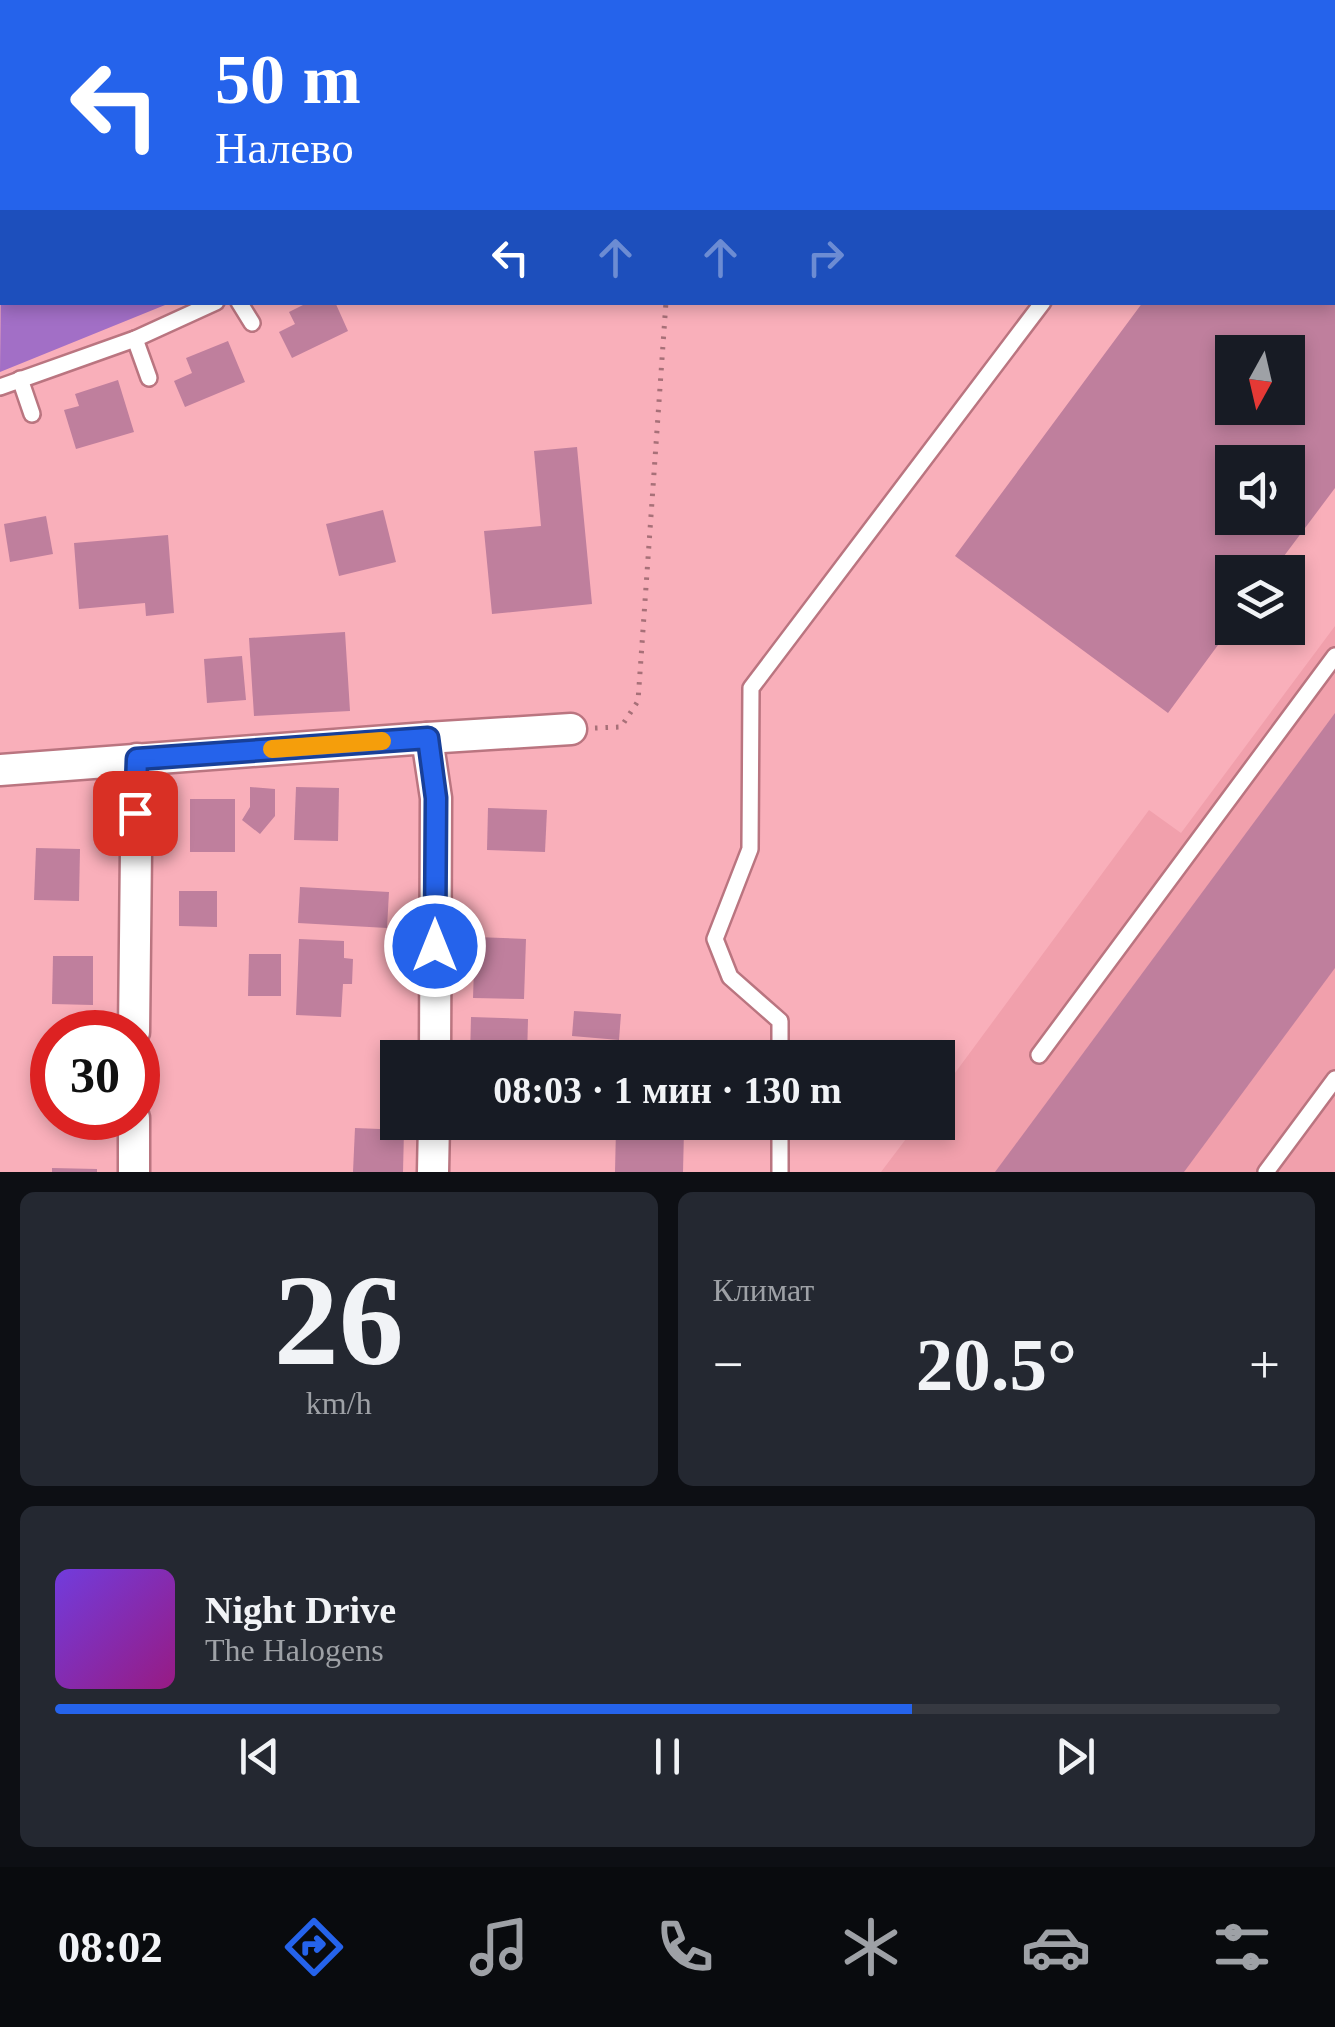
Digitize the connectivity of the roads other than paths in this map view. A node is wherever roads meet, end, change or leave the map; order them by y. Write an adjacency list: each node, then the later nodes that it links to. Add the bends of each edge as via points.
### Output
1 (210, 305): 5 (lane)
2 (241, 305): 4 (lane)
3 (1040, 305): 17 (lane, via 751,688 750,849 715,939 730,977 780,1020)
4 (252, 323)
5 (135, 340): 6 (lane); 7 (lane)
6 (149, 378)
7 (20, 379): 8 (lane); 9 (lane)
8 (0, 387)
9 (32, 414)
10 (1335, 656): 18 (lane)
11 (571, 729): 12 (street)
12 (428, 738): 13 (street); 16 (street, via 436,798)
13 (137, 759): 14 (street); 15 (street)
14 (0, 770)
15 (134, 1010)
16 (435, 1040)
17 (780, 1040)
18 (1039, 1055)
19 (1335, 1079): 26 (lane)
20 (134, 1140): 23 (street)
21 (433, 1140): 24 (street)
22 (780, 1140): 25 (lane)
23 (134, 1172)
24 (432, 1172)
25 (780, 1172)
26 (1266, 1172)

